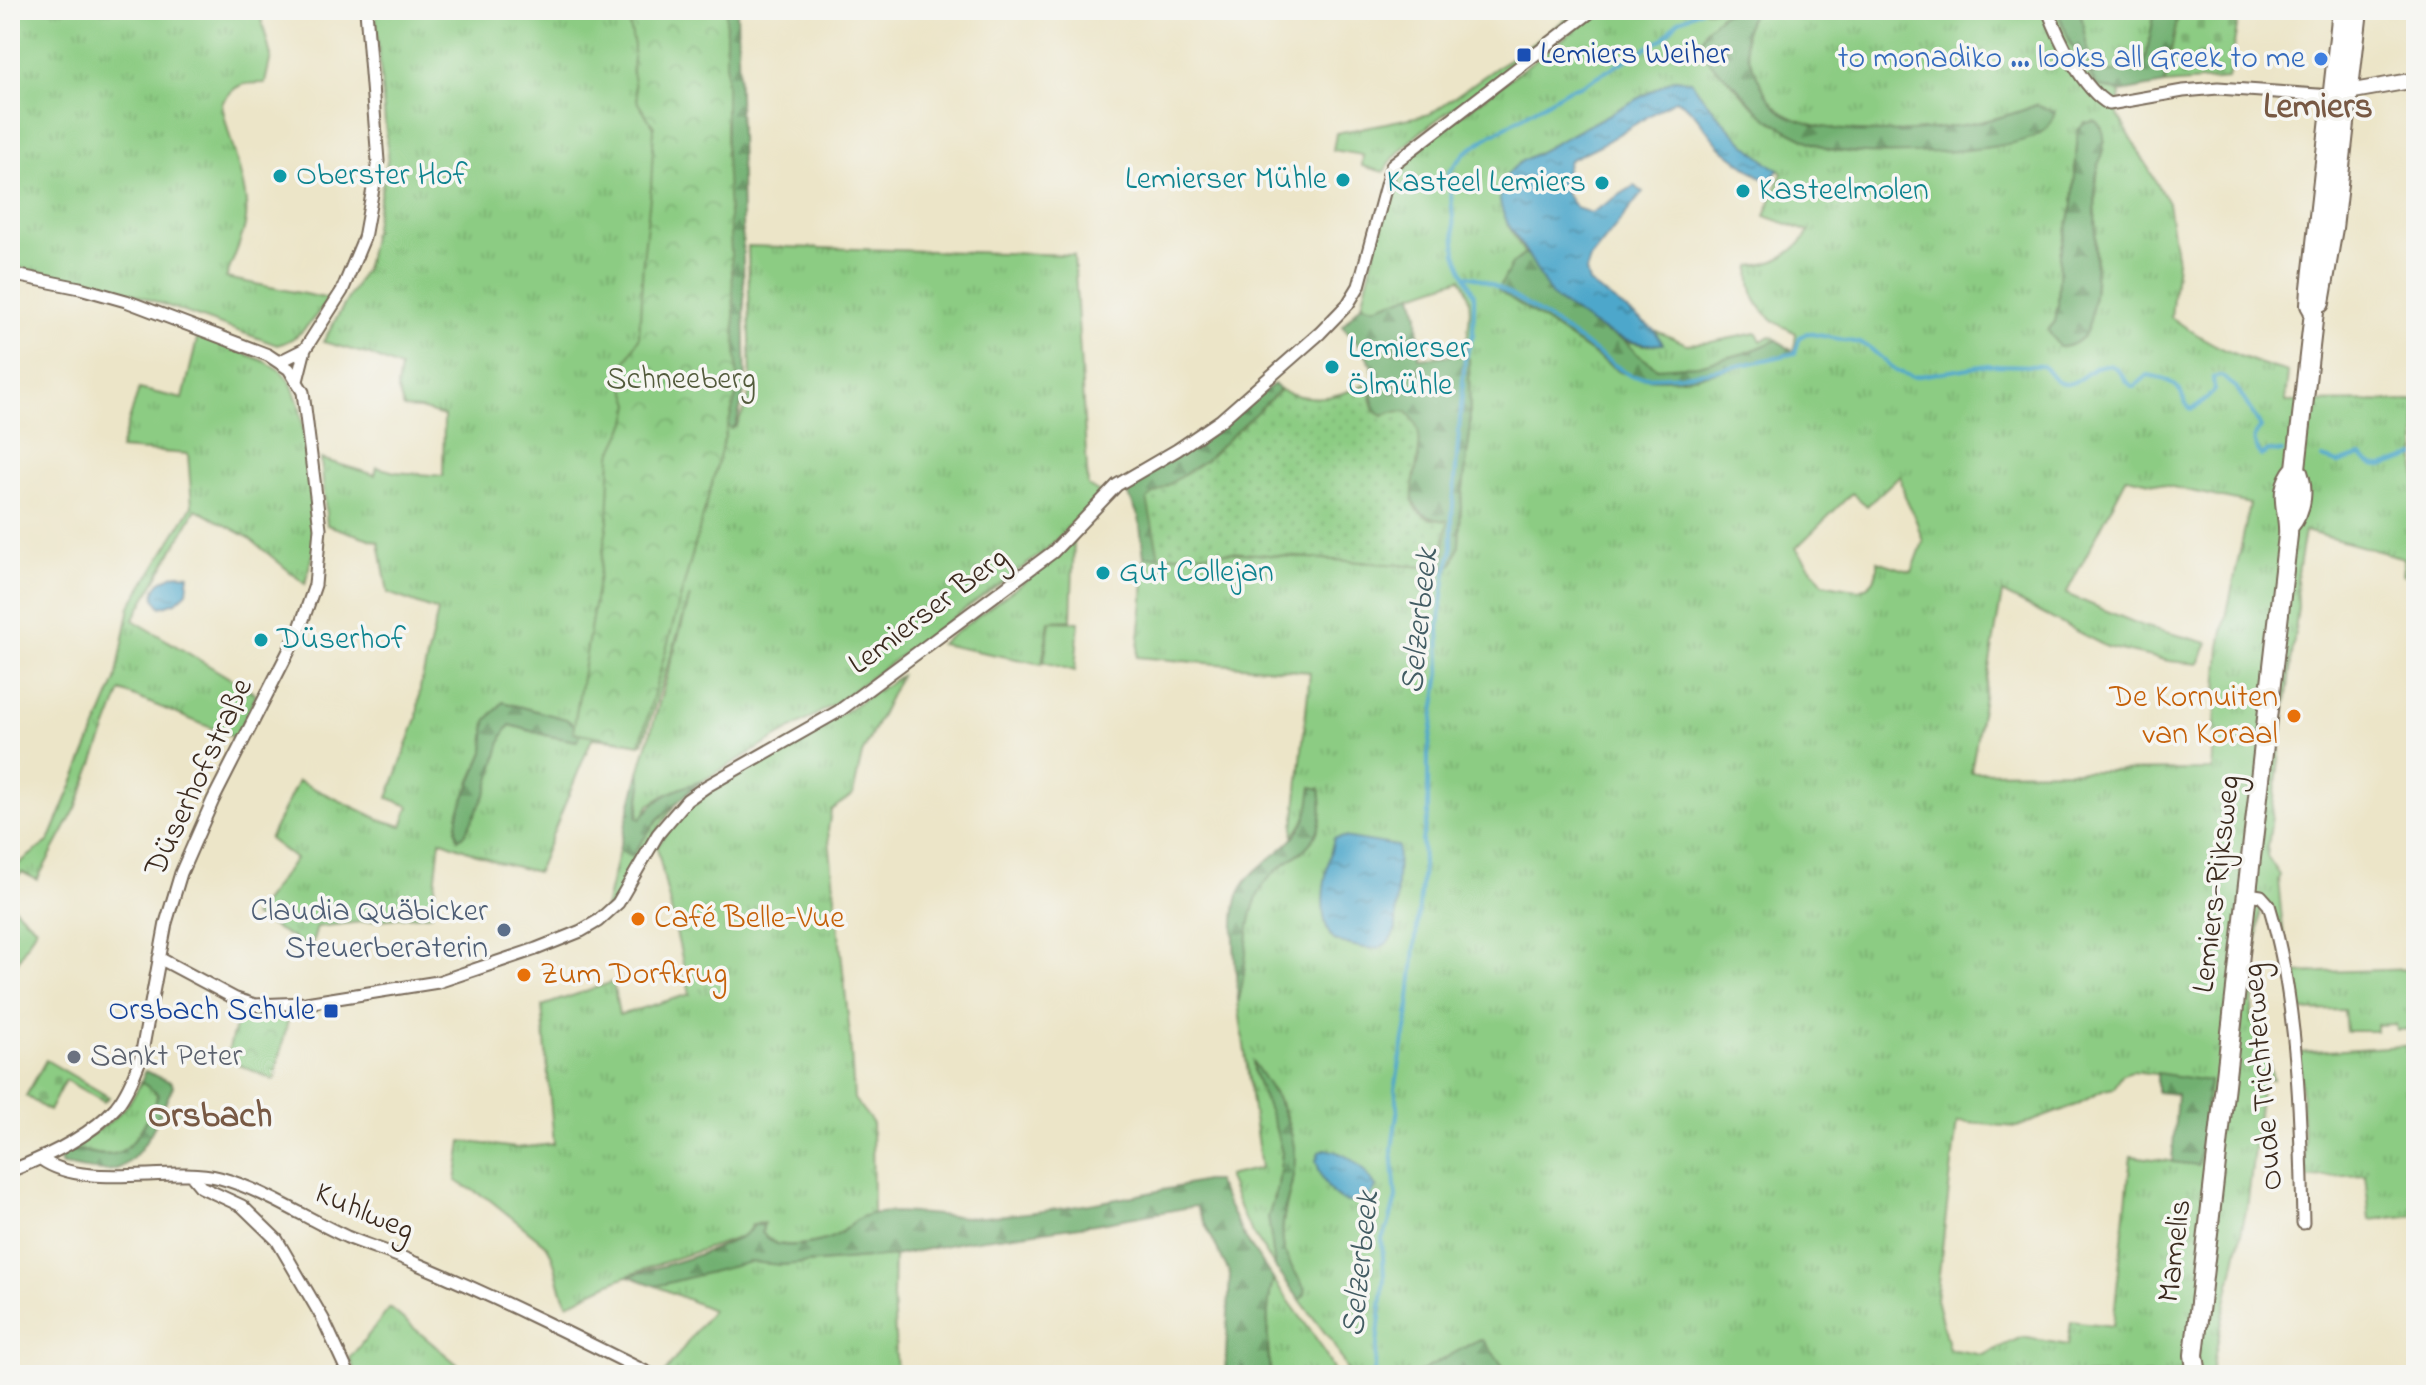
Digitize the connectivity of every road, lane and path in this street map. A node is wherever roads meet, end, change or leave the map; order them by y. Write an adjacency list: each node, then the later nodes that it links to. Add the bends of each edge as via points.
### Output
1 (366, 10): 9 (street, via 378,161 364,238 342,291)
2 (1593, 10): 13 (street, Lemierser Berg, via 1393,164 1359,286 1320,333 1221,420 1117,485 1053,552 839,711 687,800 658,834 618,903 598,921 536,949 438,982 306,1003 255,1005)
3 (2048, 10): 7 (street, via 2074,62 2109,104 2208,89)
4 (2342, 10): 7 (main road, Lemiers-Rijksweg)
5 (2358, 10): 7 (main road, Lemiers-Rijksweg)
6 (2416, 80): 7 (street)
7 (2340, 93): 12 (main road, Lemiers-Rijksweg, via 2310,305 2314,312 2296,468 2302,496 2289,526)
8 (10, 274): 10 (street, via 126,301)
9 (305, 349): 10 (street); 11 (street, Düserhofstraße)
10 (279, 362): 11 (street)
11 (297, 381): 13 (street, Düserhofstraße, via 303,392 320,528 315,585 299,631 181,873)
12 (2248, 894): 14 (main road, Lemiers-Rijksweg); 18 (street, Oude Trichterweg, via 2261,896 2269,905 2286,983)
13 (159, 958): 15 (street, Düserhofstraße, via 141,1057 125,1095 106,1116)
14 (2218, 1154): 19 (main road, Mamelis)
15 (41, 1159): 16 (street, Düserhofstraße); 17 (street, Kuhlweg, via 53,1168 104,1175)
16 (10, 1171)
17 (192, 1176): 20 (street, via 201,1187 242,1206 277,1240); 21 (street, Kuhlweg, via 243,1186)
18 (2303, 1223)
19 (2194, 1355): 22 (main road, Mamelis); 23 (main road, Mamelis)
20 (349, 1375)
21 (652, 1375)
22 (2189, 1375)
23 (2197, 1375)

